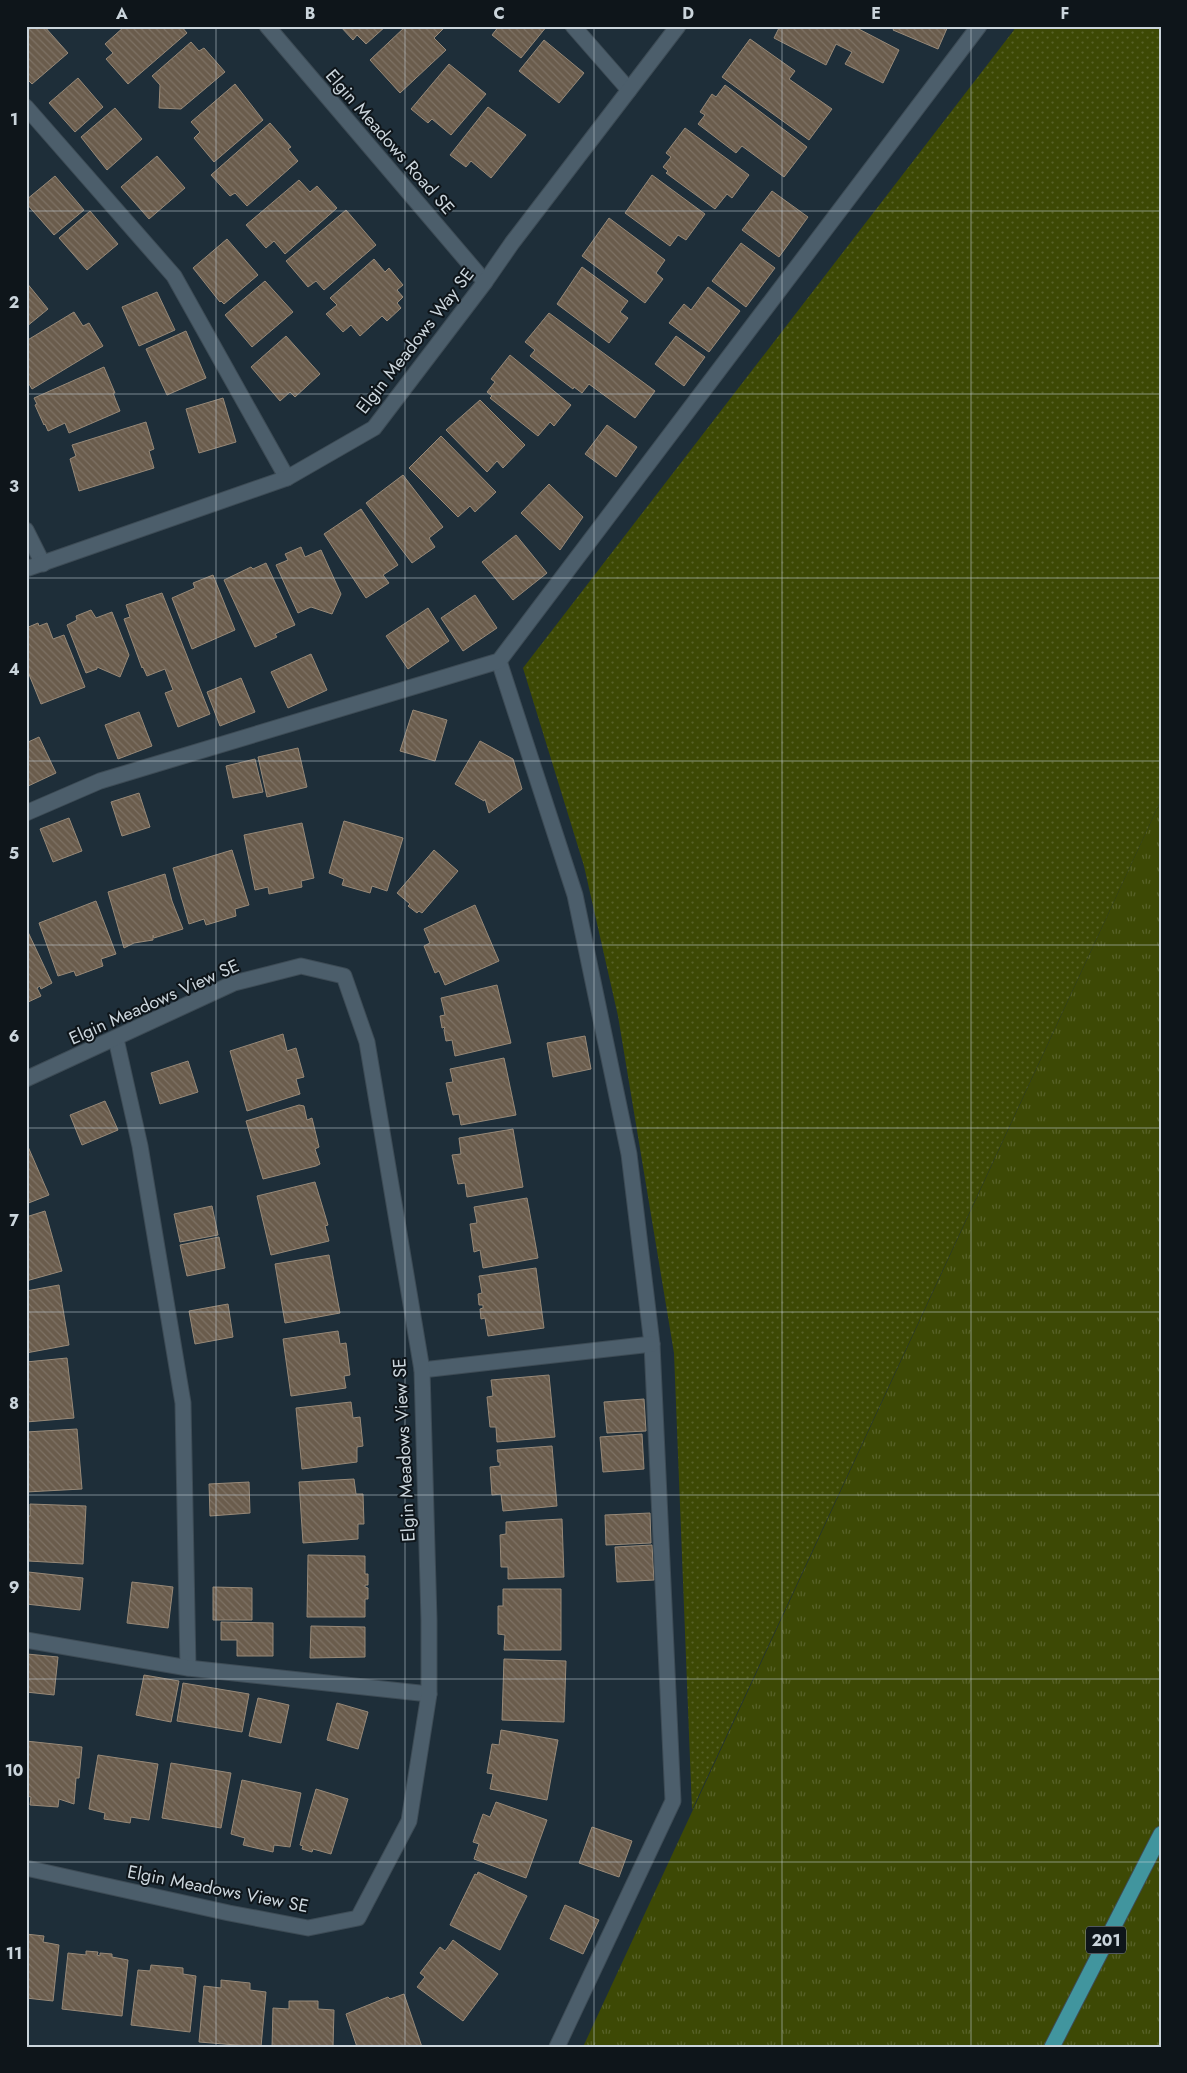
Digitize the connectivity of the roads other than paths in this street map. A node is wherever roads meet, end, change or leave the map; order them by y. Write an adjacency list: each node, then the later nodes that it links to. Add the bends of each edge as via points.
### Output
1 (267, 26): 7 (street, Elgin Meadows Road SE)
2 (573, 26): 5 (street)
3 (678, 26): 5 (street, Elgin Meadows Way SE)
4 (979, 26): 12 (street)
5 (628, 90): 7 (street, Elgin Meadows Way SE)
6 (26, 107): 8 (street, via 174,276)
7 (485, 282): 8 (street, Elgin Meadows Way SE, via 374,428)
8 (287, 478): 10 (street, Elgin Meadows Way SE)
9 (26, 530): 10 (street)
10 (42, 564): 11 (street, Elgin Meadows Way SE)
11 (26, 569)
12 (499, 661): 13 (street, via 100,781); 16 (street, via 575,895 629,1154)
13 (26, 813)
14 (116, 1039): 15 (street, Elgin Meadows View SE); 17 (street, Elgin Meadows View SE, via 234,984 301,966 344,976 368,1042); 19 (street, via 140,1146 183,1403)
15 (26, 1078)
16 (652, 1344): 17 (street); 23 (street, via 673,1801)
17 (422, 1370): 20 (street, Elgin Meadows View SE)
18 (26, 1640): 19 (street)
19 (188, 1668): 20 (street)
20 (429, 1694): 22 (street, Elgin Meadows View SE, via 409,1821 358,1918 308,1928)
21 (1161, 1834): 24 (highway, 201)
22 (26, 1868)
23 (557, 2047)
24 (1052, 2047)

